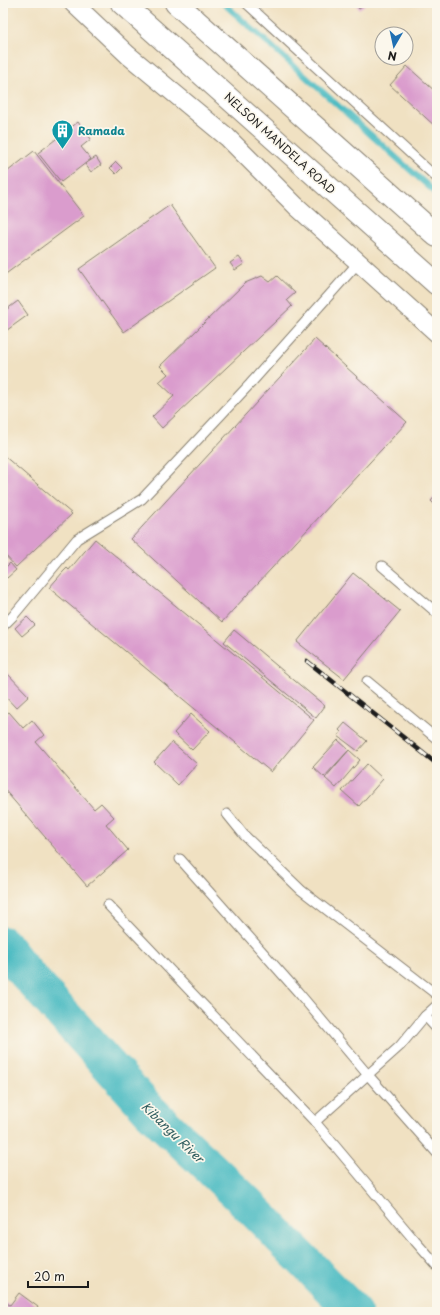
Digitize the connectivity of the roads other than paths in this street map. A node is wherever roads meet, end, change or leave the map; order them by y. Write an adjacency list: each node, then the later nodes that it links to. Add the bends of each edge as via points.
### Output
1 (73, 3): 7 (street, via 128,55 227,137)
2 (122, 3): 8 (main road, NELSON MANDELA ROAD)
3 (176, 3): 6 (main road)
4 (246, 3): 5 (lane)
5 (437, 178)
6 (437, 236)
7 (358, 263): 9 (street); 12 (lane, via 250,384 142,499 77,539)
8 (437, 284)
9 (437, 334)
10 (382, 566): 11 (lane)
11 (437, 613)
12 (3, 626)
13 (367, 681): 14 (lane)
14 (437, 739)
15 (226, 814): 18 (lane, via 301,890)
16 (180, 859): 22 (lane)
17 (108, 905): 23 (lane)
18 (437, 995)
19 (437, 1004): 20 (lane)
20 (425, 1016): 21 (lane); 22 (lane, via 400,1046)
21 (437, 1030)
22 (368, 1075): 23 (lane); 24 (lane)
23 (315, 1122): 25 (lane)
24 (437, 1153)
25 (437, 1266)

